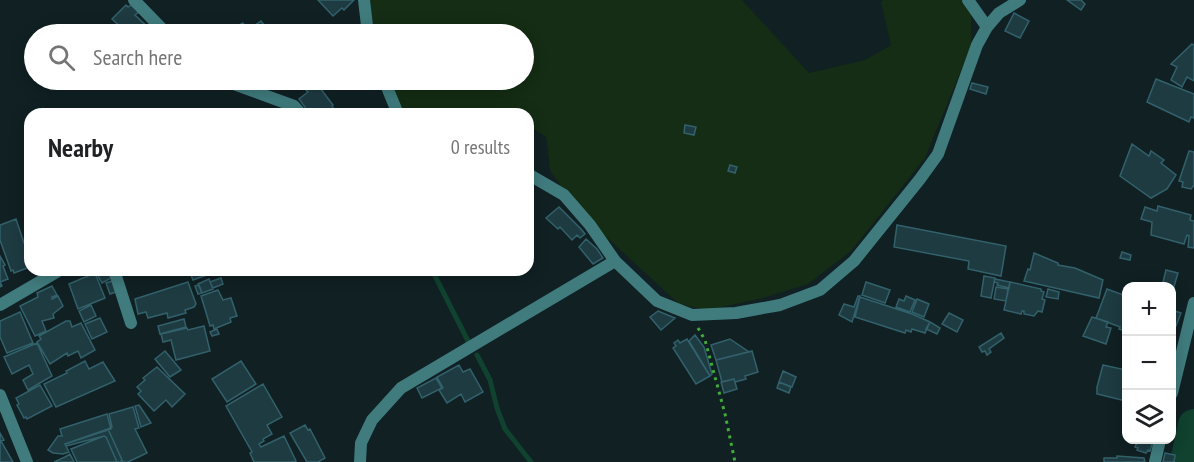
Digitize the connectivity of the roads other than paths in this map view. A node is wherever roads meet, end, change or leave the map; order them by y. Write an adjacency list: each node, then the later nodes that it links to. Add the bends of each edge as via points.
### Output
1 (134, 0): 5 (street)
2 (364, 0): 6 (street)
3 (968, 0): 7 (street)
4 (1020, 0): 7 (street, via 999,13)
5 (157, 24)
6 (367, 24)
7 (987, 27): 13 (street, via 938,154 854,261 820,290 780,305 736,314 692,315 657,301)
8 (250, 90): 10 (street)
9 (388, 90): 11 (street)
10 (296, 108)
11 (396, 108)
12 (534, 178): 13 (street, via 564,195)
13 (615, 261): 24 (street, via 401,388 372,420 361,443)
14 (50, 276): 17 (street)
15 (116, 276): 19 (street)
16 (1194, 303): 18 (street)
17 (0, 305)
18 (1192, 320): 20 (street)
19 (131, 323)
20 (1173, 390)
21 (0, 395): 23 (street)
22 (1159, 444): 25 (street)
23 (27, 462)
24 (360, 462)
25 (1155, 462)

